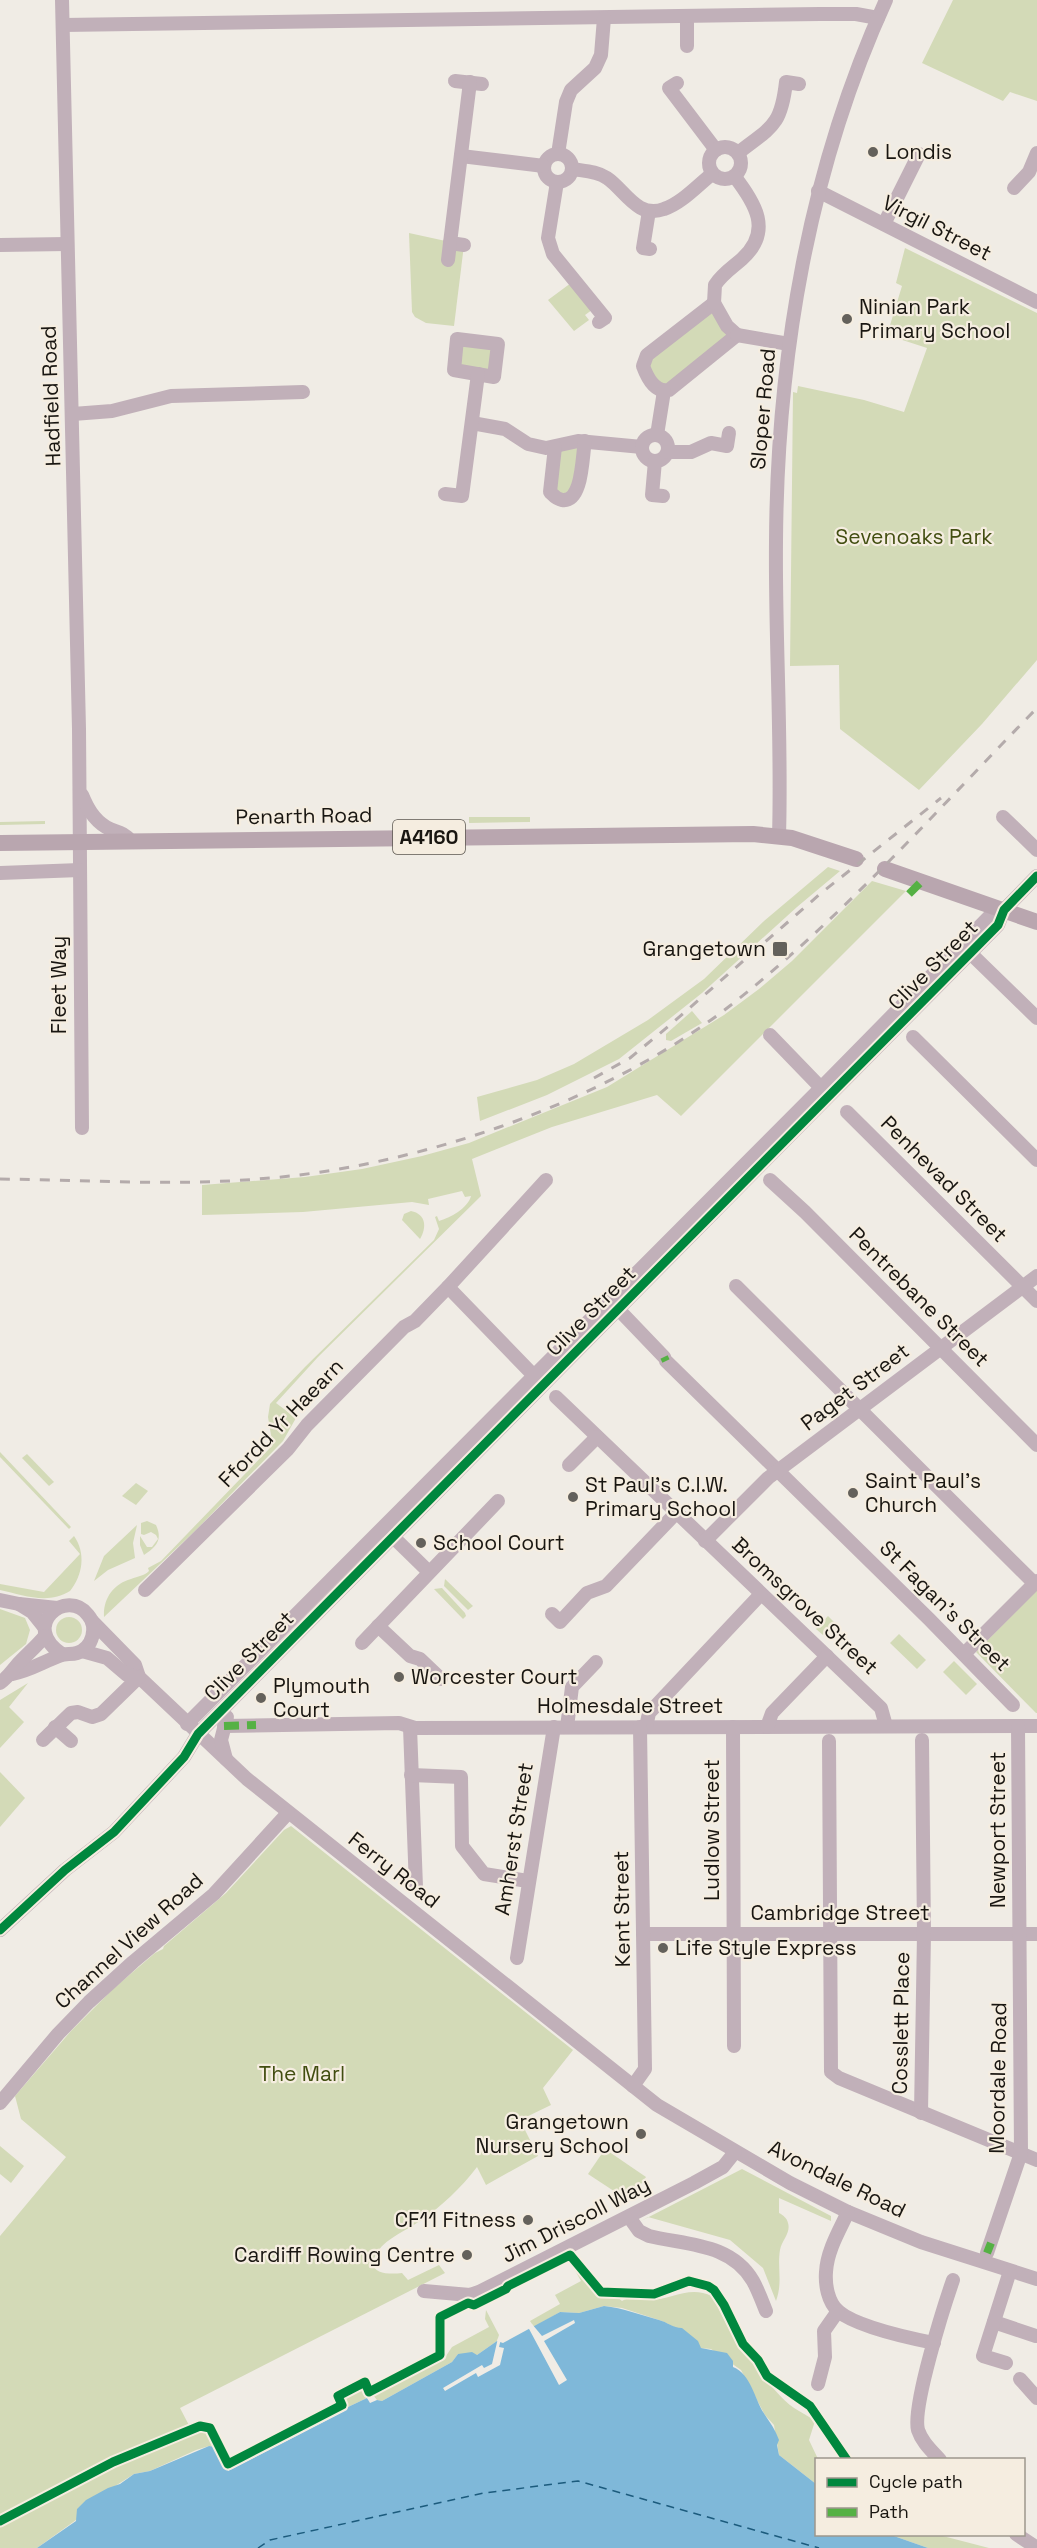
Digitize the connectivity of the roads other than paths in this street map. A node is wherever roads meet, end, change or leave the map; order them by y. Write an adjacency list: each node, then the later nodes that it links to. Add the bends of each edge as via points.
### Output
1 (62, 0): 6 (street, Hadfield Road)
2 (886, 0): 5 (street, Sloper Road)
3 (687, 17): 4 (street); 5 (street, via 856,14); 7 (street)
4 (604, 18): 6 (street); 14 (street, via 601,55 595,68 571,90)
5 (878, 18): 24 (street, Sloper Road)
6 (63, 25): 27 (street, Hadfield Road)
7 (687, 46)
8 (455, 81): 16 (street, via 476,83)
9 (676, 83): 11 (street, via 669,88)
10 (799, 84): 12 (street, via 786,82 783,108 777,120)
11 (716, 150): 12 (street, via 727,147); 19 (street, via 709,163)
12 (738, 153): 21 (street, via 741,166)
13 (1037, 153): 20 (street)
14 (558, 154): 17 (street); 18 (street, via 567,158)
15 (919, 154): 26 (street)
16 (461, 156): 17 (street); 30 (street, via 457,244)
17 (544, 166): 22 (street, via 548,178)
18 (572, 169): 22 (street, via 568,178); 25 (street, via 602,175 628,199)
19 (712, 174): 21 (street, via 723,180); 25 (street, via 674,204)
20 (1033, 176): 23 (street)
21 (735, 177): 32 (street, via 755,205 758,234 744,257 715,285)
22 (557, 182): 33 (street, via 548,238 553,254 591,311 605,318)
23 (1014, 188)
24 (818, 191): 26 (street, Virgil Street); 35 (street, Sloper Road)
25 (649, 211): 29 (street, via 643,248)
26 (884, 224): 31 (street, Virgil Street)
27 (67, 244): 28 (street); 39 (street, Hadfield Road)
28 (0, 245)
29 (650, 249)
30 (448, 260)
31 (1037, 302)
32 (714, 303): 34 (street); 37 (street, via 643,361 650,380)
33 (599, 322)
34 (736, 335): 35 (street); 37 (street)
35 (789, 344): 52 (street, Sloper Road, via 782,394 776,542)
36 (478, 374): 40 (street)
37 (664, 391): 42 (street)
38 (303, 392): 39 (street, via 171,396 112,411)
39 (73, 414): 50 (street, Hadfield Road)
40 (472, 423): 44 (street, via 505,429 538,447); 48 (street, via 462,496)
41 (729, 433): 46 (street, via 727,446 711,444 691,452)
42 (657, 435): 45 (street, via 648,437); 46 (street, via 665,440)
43 (585, 441): 44 (street); 44 (street, via 577,491 568,500 557,499 550,492); 45 (street)
44 (555, 447)
45 (642, 447): 47 (street, via 646,457)
46 (668, 452): 47 (street)
47 (655, 461): 49 (street, via 652,495)
48 (445, 494)
49 (663, 496)
50 (80, 790): 53 (street, Hadfield Road); 54 (street, Hadfield Road, via 96,819 107,828 122,831)
51 (1003, 817): 56 (street)
52 (779, 836): 54 (main road, Penarth Road / A4160); 60 (main road, Penarth Road / A4160)
53 (80, 841): 54 (main road, Penarth Road / A4160); 55 (main road, Penarth Road / A4160); 57 (street, Fleet Way)
54 (131, 841)
55 (0, 843)
56 (1037, 850)
57 (80, 870): 58 (street); 68 (street, Fleet Way)
58 (0, 873)
59 (1037, 876): 60 (street, Clive Street)
60 (1004, 910): 61 (main road, Penarth Road / A4160); 62 (street, Clive Street, via 998,925)
61 (1037, 922)
62 (966, 948): 63 (street); 66 (street, Clive Street)
63 (1037, 1018)
64 (770, 1035): 66 (street)
65 (913, 1037): 69 (street)
66 (825, 1092): 77 (street, Clive Street); 79 (street, Clive Street)
67 (847, 1112): 74 (street, Penhevad Street)
68 (82, 1128)
69 (1037, 1160)
70 (546, 1180): 75 (street, Ffordd Yr Haearn)
71 (770, 1180): 78 (street, Pentrebane Street)
72 (1037, 1276): 74 (street, Paget Street)
73 (736, 1286): 81 (street)
74 (1022, 1286): 76 (street, Penhevad Street); 78 (street, Paget Street)
75 (448, 1287): 79 (street); 92 (street, Ffordd Yr Haearn)
76 (1037, 1301)
77 (619, 1310): 79 (street, Clive Street); 85 (street, St Fagan's Street)
78 (941, 1349): 81 (street, Paget Street); 83 (street, Pentrebane Street)
79 (539, 1380): 88 (street, Clive Street)
80 (556, 1397): 82 (street, Bromsgrove Street)
81 (861, 1410): 85 (street, Paget Street); 91 (street)
82 (597, 1437): 84 (street); 87 (street, Bromsgrove Street)
83 (1037, 1445)
84 (569, 1465)
85 (778, 1471): 89 (street, Paget Street); 104 (street, St Fagan's Street)
86 (498, 1501): 90 (street)
87 (676, 1513): 89 (street, Bromsgrove Street); 97 (street, via 606,1586 586,1593 560,1622)
88 (388, 1532): 90 (street); 113 (street, Clive Street); 115 (street, Clive Street)
89 (705, 1541): 93 (street, Bromsgrove Street)
90 (429, 1572): 99 (street)
91 (1036, 1582): 104 (street)
92 (145, 1590)
93 (761, 1594): 105 (street, Bromsgrove Street); 124 (street, via 649,1713)
94 (0, 1600): 95 (street)
95 (19, 1604): 96 (street); 100 (street, via 32,1612)
96 (57, 1608): 98 (street, Ferry Road, via 81,1608); 100 (street, Ferry Road, via 49,1616)
97 (552, 1614)
98 (92, 1621): 102 (street, via 92,1638); 109 (street, Ferry Road, via 135,1665)
99 (378, 1626): 101 (street); 110 (street)
100 (45, 1632): 103 (street, via 51,1647); 108 (street, Ferry Road)
101 (362, 1643)
102 (82, 1651): 103 (street, Ferry Road); 107 (street, Ferry Road, via 107,1658)
103 (62, 1654): 108 (street, Ferry Road)
104 (964, 1654): 114 (street, St Fagan's Street)
105 (827, 1656): 117 (street, via 772,1713); 118 (street, Bromsgrove Street, via 882,1708)
106 (596, 1662): 123 (street, Amherst Street, via 572,1687)
107 (116, 1665): 109 (street, Ferry Road, via 127,1675); 112 (street)
108 (12, 1674): 111 (street, Ferry Road)
109 (139, 1677): 112 (street); 115 (street, Ferry Road)
110 (441, 1679)
111 (0, 1683)
112 (114, 1701): 121 (street, via 97,1716 74,1712)
113 (231, 1701): 116 (street, Clive Street); 126 (street, Clive Street)
114 (1013, 1705)
115 (187, 1724): 126 (street, Ferry Road)
116 (224, 1726): 122 (street, Holmesdale Street, via 399,1723); 131 (street, Clive Street, via 221,1740)
117 (767, 1726): 118 (street, Holmesdale Street); 125 (street, Holmesdale Street)
118 (886, 1726): 119 (street, Holmesdale Street)
119 (1018, 1726): 120 (street, Holmesdale Street); 141 (street, Newport Street)
120 (1037, 1726)
121 (55, 1727): 127 (street); 130 (street)
122 (410, 1727): 123 (street, Holmesdale Street); 132 (street)
123 (560, 1727): 124 (street, Holmesdale Street); 134 (street, Amherst Street)
124 (643, 1727): 125 (street, Holmesdale Street); 138 (street, Kent Street)
125 (733, 1727): 139 (street, Ludlow Street)
126 (198, 1734): 131 (street, Ferry Road); 136 (street, Clive Street, via 184,1757 114,1832 57,1877)
127 (43, 1740)
128 (922, 1740): 137 (street, Cosslett Place)
129 (829, 1741): 140 (street)
130 (71, 1742)
131 (226, 1761): 133 (street, Ferry Road)
132 (411, 1775): 134 (street, via 461,1777 462,1846 484,1874); 135 (street)
133 (288, 1813): 145 (street, Ferry Road); 146 (street, Channel View Road, via 214,1894 81,2010)
134 (528, 1881): 143 (street, Amherst Street)
135 (416, 1887)
136 (0, 1930)
137 (924, 1933): 140 (street, Cambridge Street); 141 (street, Cambridge Street); 147 (street, Cosslett Place)
138 (643, 1934): 139 (street, Cambridge Street); 145 (street, Kent Street, via 645,2069)
139 (734, 1934): 140 (street, Cambridge Street); 144 (street, Ludlow Street)
140 (829, 1934): 147 (street, via 831,2072)
141 (1020, 1934): 142 (street, Cambridge Street); 149 (street, Moordale Road)
142 (1037, 1934)
143 (517, 1958)
144 (734, 2046)
145 (633, 2086): 148 (street, Avondale Road)
146 (1, 2098)
147 (921, 2113): 149 (street)
148 (735, 2152): 151 (street, Avondale Road); 152 (street, Jim Driscoll Way, via 723,2167)
149 (1022, 2153): 150 (street); 153 (street, Moordale Road)
150 (1037, 2160)
151 (848, 2212): 154 (street, Avondale Road, via 921,2242); 158 (street, via 832,2246 826,2271 827,2289)
152 (629, 2217): 157 (street, Jim Driscoll Way, via 479,2292 470,2295); 159 (street, via 639,2231 649,2236 719,2250 732,2258 753,2281)
153 (989, 2248)
154 (1010, 2271): 155 (street, Avondale Road); 160 (street)
155 (1037, 2279)
156 (948, 2283): 162 (street)
157 (424, 2291)
158 (838, 2310): 162 (street, via 885,2331); 165 (street, via 825,2331 825,2356)
159 (766, 2311)
160 (994, 2322): 161 (street); 163 (street, via 983,2356)
161 (1036, 2336)
162 (934, 2343): 167 (street, via 917,2418 921,2437)
163 (1006, 2363)
164 (1020, 2379): 166 (street)
165 (818, 2384)
166 (1037, 2398)
167 (938, 2458)
168 (1018, 2536): 169 (street)
169 (1037, 2548)

